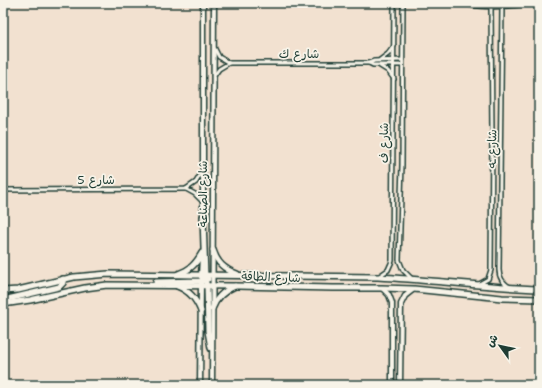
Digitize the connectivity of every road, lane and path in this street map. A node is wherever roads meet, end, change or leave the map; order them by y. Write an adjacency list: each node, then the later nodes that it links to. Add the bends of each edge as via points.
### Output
1 (394, 3): 9 (street, شارع ف)
2 (403, 3): 12 (street, شارع ف)
3 (458, 3): 7 (street)
4 (530, 3): 8 (street)
5 (202, 4): 23 (street, شارع الصناعة)
6 (214, 4): 10 (street, شارع الصناعة)
7 (491, 6): 8 (street); 20 (street, شارع ـه)
8 (502, 6): 19 (street, شارع ـه)
9 (395, 44): 11 (street, شارع ف); 14 (street)
10 (214, 47): 13 (street, via 219,57); 17 (street, شارع الصناعة)
11 (394, 60): 12 (street, شارع ك); 14 (street, شارع ك); 15 (street, شارع ف)
12 (402, 60): 16 (street, شارع ف)
13 (229, 63): 14 (street, شارع ك); 17 (street, via 219,69)
14 (378, 63): 15 (street, شارع ك); 18 (street)
15 (394, 65): 16 (street, شارع ك); 18 (street, شارع ف)
16 (402, 65): 21 (street, شارع ف)
17 (213, 79): 28 (street, شارع الصناعة)
18 (395, 79): 22 (street, شارع ف)
19 (501, 134): 20 (street); 42 (street, شارع ـه, via 499,276)
20 (492, 135): 37 (street, شارع ـه, via 491,270 488,279)
21 (402, 165): 22 (street); 35 (street, شارع ف, via 399,260 403,270)
22 (394, 166): 33 (street, شارع ف, via 392,260 388,270)
23 (202, 172): 24 (street, via 196,182); 26 (street, شارع الصناعة)
24 (186, 189): 25 (street, شارع 5); 26 (street)
25 (4, 190)
26 (202, 201): 27 (street, شارع الصناعة)
27 (203, 217): 29 (street, شارع الصناعة); 36 (main road)
28 (213, 250): 32 (main road, via 217,261 225,269); 36 (street, شارع الصناعة)
29 (202, 253): 30 (main road, via 191,268); 36 (street, شارع الصناعة)
30 (174, 275): 34 (main road, شارع الطاقة, via 108,274); 36 (main road, شارع الطاقة)
31 (261, 275): 32 (main road, شارع الطاقة); 33 (main road, شارع الطاقة); 36 (main road)
32 (240, 276): 36 (main road, شارع الطاقة)
33 (378, 277): 35 (main road, شارع الطاقة)
34 (63, 279): 45 (main road, شارع الطاقة); 47 (main road, via 63,284 59,287)
35 (412, 279): 37 (main road, شارع الطاقة)
36 (207, 281): 38 (main road, via 161,281); 39 (main road, شارع الطاقة); 40 (main road, شارع الطاقة); 49 (street, شارع الصناعة); 50 (street, شارع الصناعة); 51 (main road)
37 (478, 284): 42 (main road, شارع الطاقة)
38 (146, 285): 39 (main road, شارع الطاقة); 48 (main road, شارع الطاقة, via 96,286)
39 (173, 285): 50 (main road, via 191,294)
40 (237, 286): 41 (main road, شارع الطاقة); 49 (main road, via 222,294)
41 (382, 288): 43 (main road, شارع الطاقة); 54 (street, via 389,294 392,303)
42 (511, 288): 44 (main road, شارع الطاقة)
43 (414, 289): 46 (main road, شارع الطاقة); 55 (street, via 405,296 401,304)
44 (539, 289)
45 (3, 291)
46 (539, 299)
47 (3, 300)
48 (3, 304)
49 (212, 309): 51 (street, شارع الصناعة)
50 (201, 311): 52 (street, شارع الصناعة)
51 (211, 348): 53 (street, شارع الصناعة)
52 (200, 385)
53 (212, 385)
54 (392, 385)
55 (400, 385)

